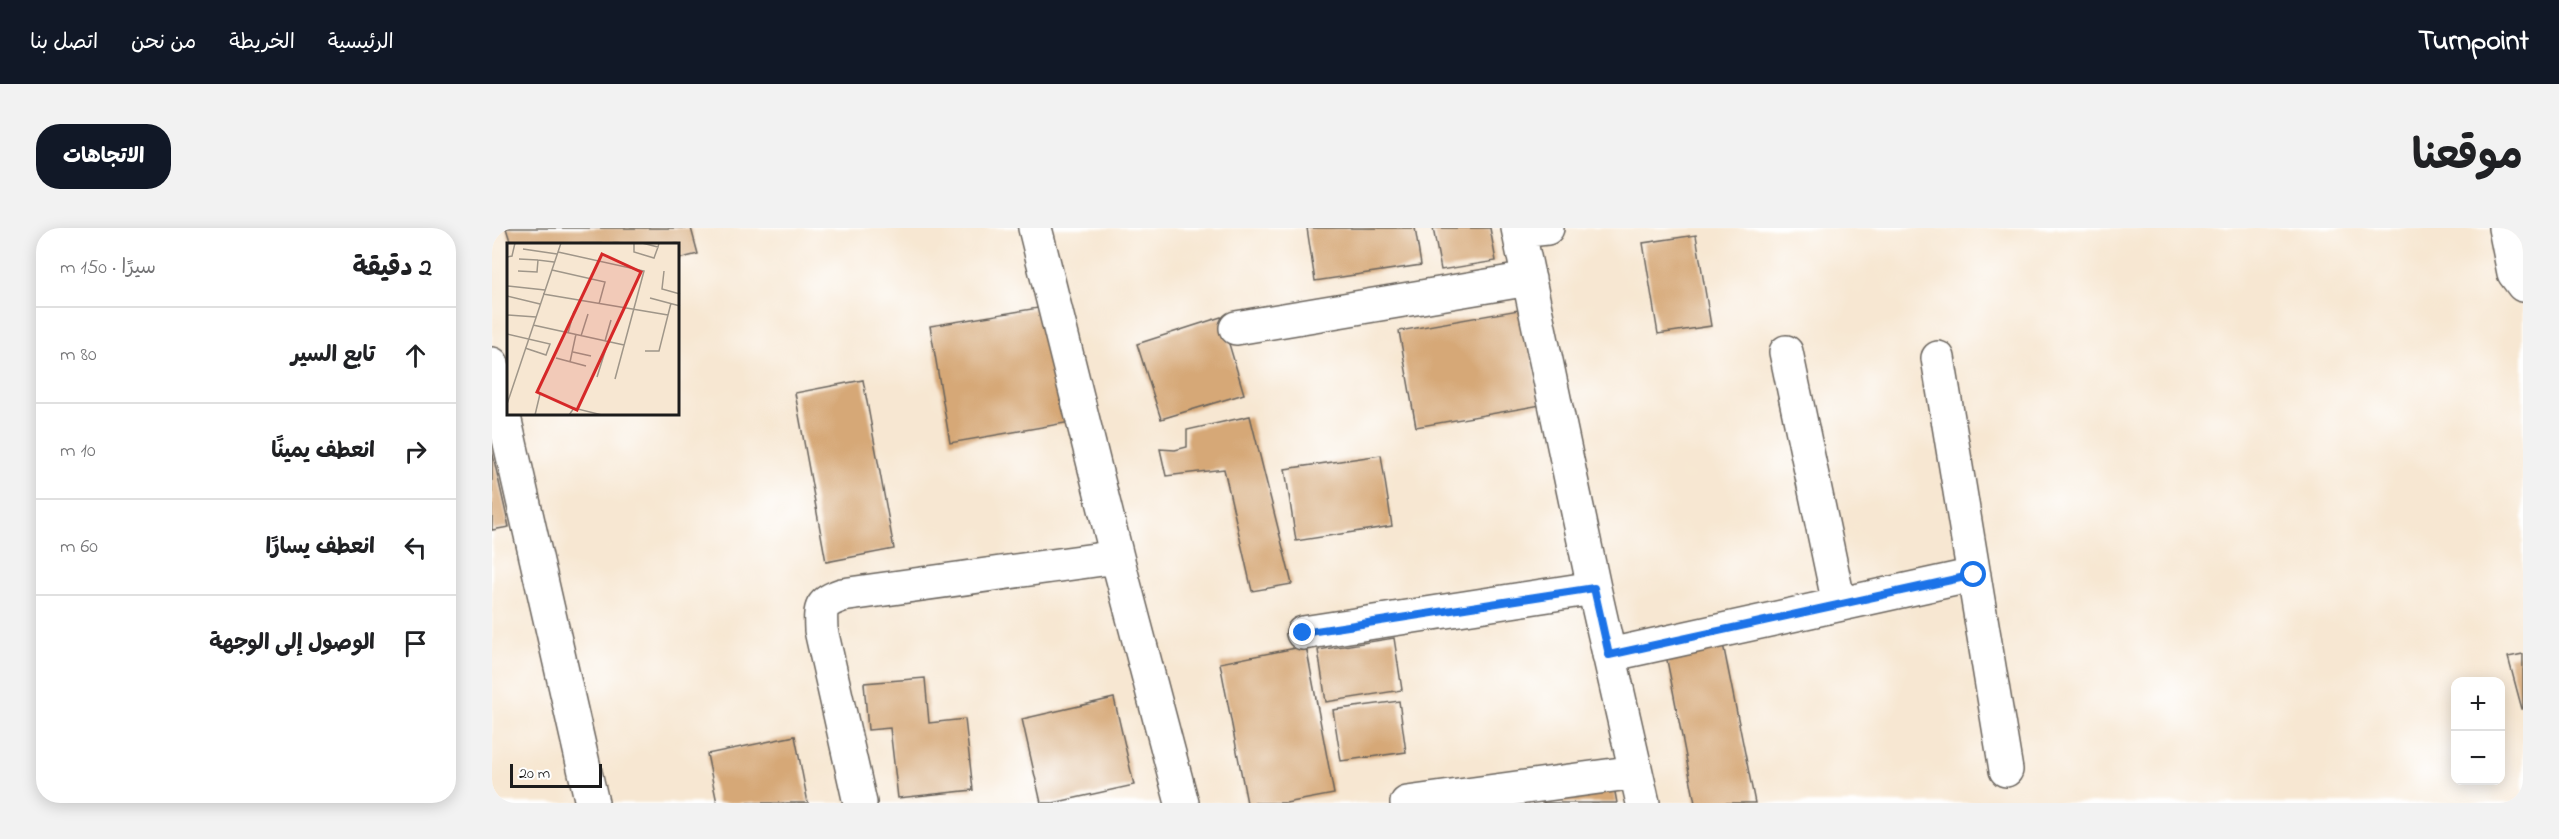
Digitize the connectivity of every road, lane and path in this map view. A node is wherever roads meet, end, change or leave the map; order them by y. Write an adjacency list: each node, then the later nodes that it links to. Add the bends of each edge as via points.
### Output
1 (1035, 228): 10 (street)
2 (2505, 228): 5 (street, via 2514,273)
3 (1528, 229): 4 (street)
4 (1529, 279): 6 (street); 12 (street)
5 (2523, 285)
6 (1236, 328)
7 (1786, 352): 13 (street)
8 (1938, 358): 11 (street)
9 (492, 364): 18 (street)
10 (1117, 557): 19 (street, via 827,600 820,610 821,630); 20 (street)
11 (1974, 575): 13 (street); 16 (street)
12 (1594, 588): 14 (street); 15 (street)
13 (1839, 604): 15 (street)
14 (1303, 633)
15 (1609, 655): 17 (street)
16 (2006, 770)
17 (1639, 788): 21 (street)
18 (592, 803)
19 (860, 803)
20 (1182, 803)
21 (1407, 803)

